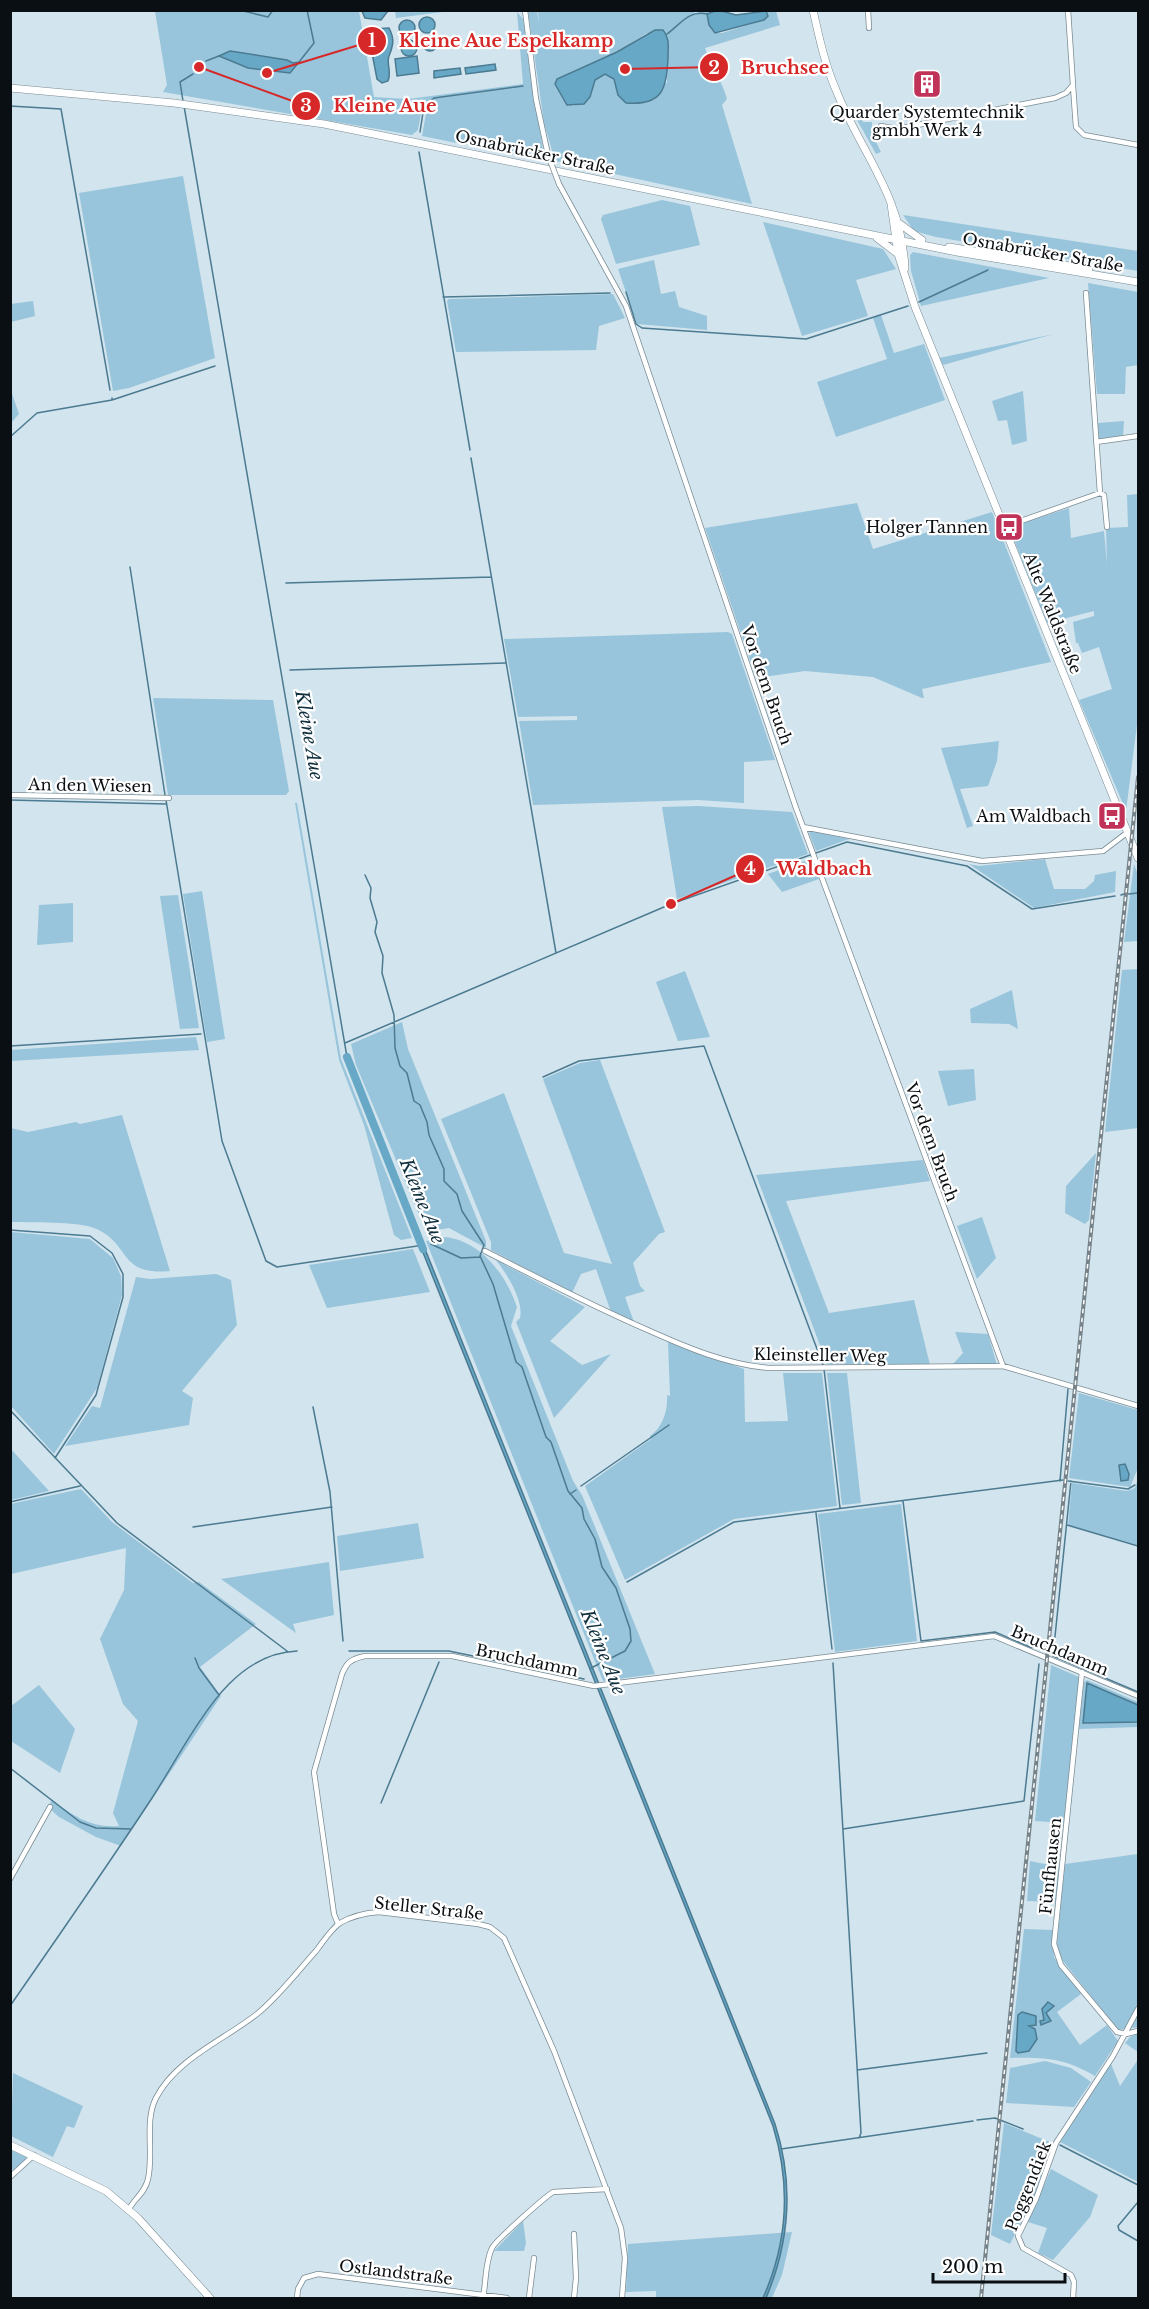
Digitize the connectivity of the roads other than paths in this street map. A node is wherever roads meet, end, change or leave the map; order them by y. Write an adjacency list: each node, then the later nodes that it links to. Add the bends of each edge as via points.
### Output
1 (525, 10): 28 (street, Vor dem Bruch, bridge, via 536,99 548,155 559,184 626,306)
2 (813, 10): 10 (main road, Alte Waldstraße, via 836,90 879,171)
3 (868, 10): 5 (street)
4 (1068, 10): 6 (street)
5 (869, 28)
6 (1073, 84): 8 (street, via 1055,98 897,129); 9 (street, via 1076,127 1084,135)
7 (10, 87): 11 (main road, Osnabrücker Straße, via 183,104 324,124)
8 (881, 126)
9 (1138, 145)
10 (896, 224): 12 (main road); 13 (main road, Alte Waldstraße); 15 (main road)
11 (869, 234): 12 (main road, Osnabrücker Straße); 17 (main road)
12 (881, 236): 13 (main road, Osnabrücker Straße)
13 (899, 239): 14 (main road, Osnabrücker Straße); 17 (main road, Alte Waldstraße)
14 (917, 242): 15 (main road, Osnabrücker Straße); 17 (main road)
15 (929, 244): 16 (main road, Osnabrücker Straße)
16 (943, 247): 18 (main road, Osnabrücker Straße); 19 (main road, Osnabrücker Straße)
17 (901, 254): 24 (main road, Alte Waldstraße, via 913,304)
18 (1138, 277)
19 (1138, 282)
20 (1086, 293): 22 (street)
21 (1138, 436): 22 (street)
22 (1096, 442): 23 (street)
23 (1100, 493): 24 (street); 25 (street, via 1104,495)
24 (1004, 527): 29 (main road, Alte Waldstraße)
25 (1107, 527)
26 (10, 795): 27 (street, An den Wiesen)
27 (166, 798)
28 (803, 827): 29 (street, via 982,861 1103,851); 32 (street, Vor dem Bruch)
29 (1128, 832): 30 (main road, Alte Waldstraße)
30 (1138, 857)
31 (485, 1251): 32 (street, Kleinsteller Weg, via 587,1304 741,1366)
32 (1003, 1366): 33 (street, Kleinsteller Weg)
33 (1138, 1406)
34 (1082, 1672): 35 (street, Bruchdamm); 38 (street, Bruchdamm, via 999,1638 984,1636 594,1686 439,1655 365,1656 347,1662 314,1772); 41 (street, Fünfhausen, via 1054,1944 1061,1965 1117,2032)
35 (1138, 1696)
36 (50, 1807): 37 (street)
37 (10, 1879)
38 (338, 1924): 45 (street, Steller Straße, via 379,1912 478,1924 499,1932 554,2051); 46 (street, Steller Straße, via 256,2014 193,2058 155,2099 148,2181)
39 (1138, 2009): 41 (street)
40 (1138, 2031): 41 (street)
41 (1126, 2034): 56 (street, Poggendiek, via 1056,2143 1018,2235 1023,2248 1071,2275)
42 (10, 2145): 43 (main road)
43 (34, 2156): 44 (street); 46 (main road, via 106,2191)
44 (10, 2177)
45 (607, 2189): 51 (street, via 553,2192 545,2197 491,2249); 55 (street, Steller Straße, via 623,2238)
46 (129, 2209): 49 (main road)
47 (574, 2234): 54 (street)
48 (534, 2258): 53 (street)
49 (210, 2298)
50 (297, 2298): 51 (street, Ostlandstraße, via 304,2278 318,2274 382,2280)
51 (483, 2298): 52 (street, Ostlandstraße)
52 (507, 2298)
53 (529, 2298)
54 (574, 2298)
55 (622, 2298)
56 (1073, 2298)

